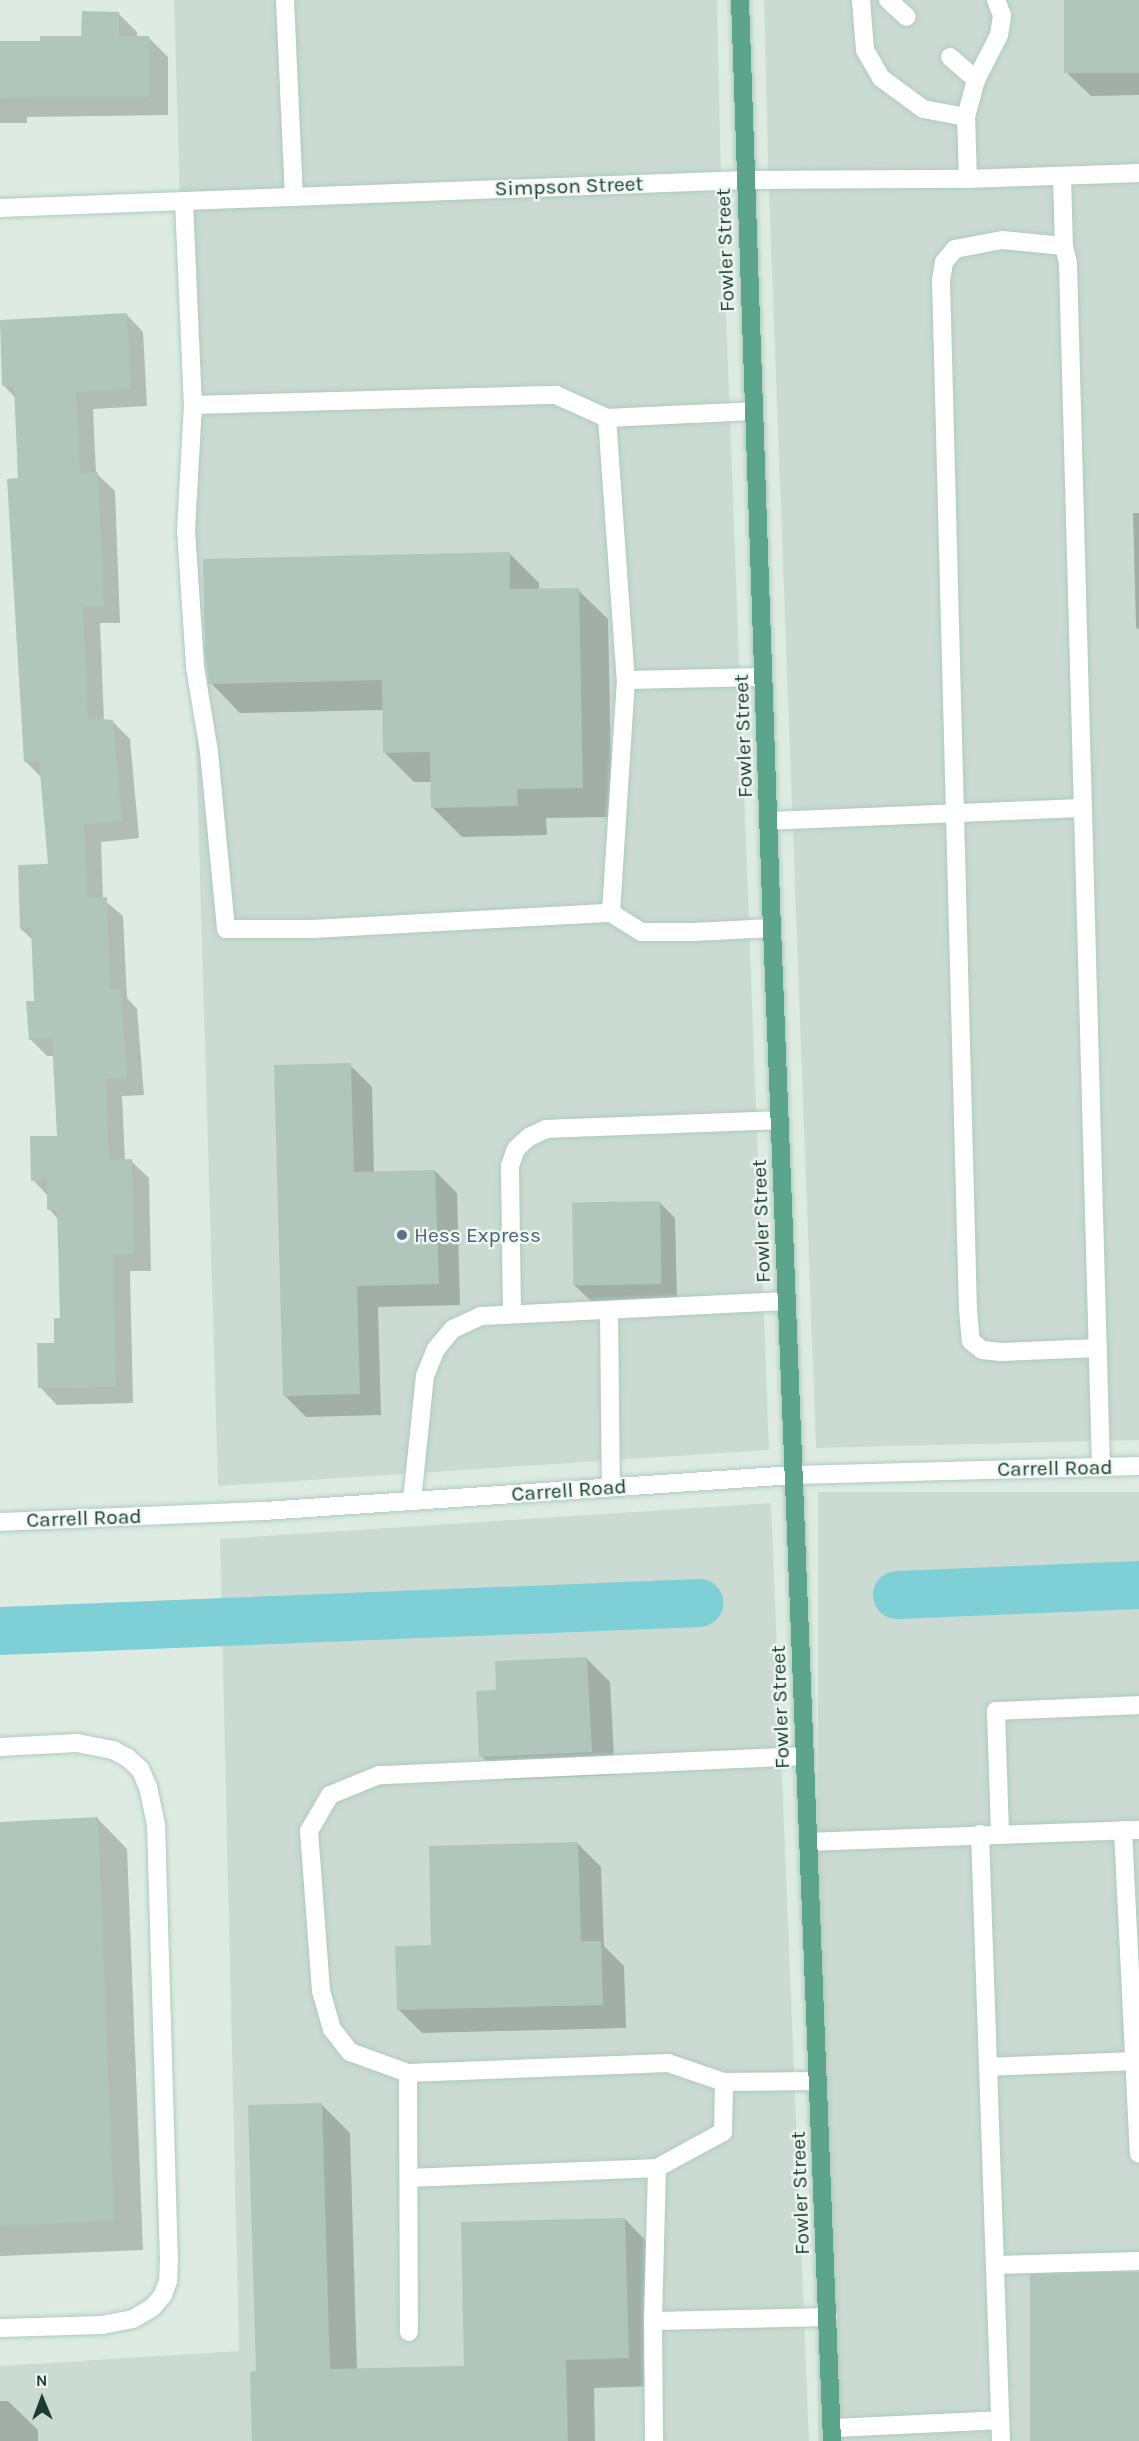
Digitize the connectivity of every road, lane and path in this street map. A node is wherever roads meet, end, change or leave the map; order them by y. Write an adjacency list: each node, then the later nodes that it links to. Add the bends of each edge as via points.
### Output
1 (285, 0): 14 (street)
2 (740, 0): 13 (main road, Fowler Street)
3 (861, 0): 9 (street, via 865,50 881,78 923,110)
4 (888, 0): 6 (street)
5 (996, 0): 8 (street, via 1002,15 999,35)
6 (907, 17)
7 (950, 57): 8 (street)
8 (976, 80): 9 (street)
9 (966, 117): 12 (street)
10 (1139, 173): 11 (street, Simpson Street)
11 (1062, 176): 12 (street, Simpson Street); 17 (street)
12 (968, 179): 13 (street, Simpson Street)
13 (744, 180): 14 (street, Simpson Street); 19 (main road, Fowler Street)
14 (294, 197): 15 (street, Simpson Street)
15 (184, 201): 16 (street, Simpson Street); 18 (street)
16 (0, 208)
17 (1064, 246): 23 (street, via 1068,264); 24 (street, via 1002,240 955,249 944,262 941,280)
18 (193, 405): 20 (street, via 556,395); 26 (street, via 186,530 195,667 209,752 226,929 312,929)
19 (753, 411): 20 (street); 21 (main road, Fowler Street)
20 (607, 418): 22 (street)
21 (763, 676): 22 (street); 25 (main road, Fowler Street)
22 (626, 680): 26 (street)
23 (1083, 808): 24 (street); 32 (street)
24 (955, 813): 25 (street); 32 (street, via 971,1341 982,1350 1001,1352)
25 (768, 822): 27 (main road, Fowler Street)
26 (611, 913): 27 (street, via 641,932)
27 (772, 928): 28 (main road, Fowler Street)
28 (780, 1120): 29 (main road, Fowler Street); 31 (street, via 546,1129 530,1137 516,1149 510,1166)
29 (787, 1301): 30 (street); 35 (main road, Fowler Street)
30 (609, 1310): 31 (street); 36 (street)
31 (512, 1314): 37 (street, via 481,1316 453,1329 436,1350 425,1376)
32 (1098, 1348): 34 (street)
33 (1139, 1466): 34 (street, Carrell Road)
34 (1101, 1467): 35 (street, Carrell Road)
35 (793, 1475): 36 (street, Carrell Road); 41 (main road, Fowler Street)
36 (611, 1487): 37 (street, Carrell Road)
37 (412, 1501): 38 (street, Carrell Road)
38 (0, 1522)
39 (1139, 1705): 43 (street, via 996,1711)
40 (0, 1747): 58 (street, via 77,1743 113,1750 140,1769 148,1787 156,1824 169,2257 163,2295 153,2307 133,2319 93,2325)
41 (804, 1756): 45 (main road, Fowler Street); 48 (street, via 379,1775 330,1795 309,1831 321,1991 332,2029 350,2052)
42 (1131, 1830): 43 (street); 46 (street)
43 (1000, 1833): 44 (street)
44 (980, 1834): 45 (street); 47 (street)
45 (808, 1842): 49 (main road, Fowler Street)
46 (1137, 2061): 47 (street); 51 (street)
47 (988, 2067): 55 (street)
48 (408, 2073): 50 (street, via 668,2063); 53 (street)
49 (818, 2081): 50 (street); 56 (main road, Fowler Street)
50 (724, 2082): 52 (street, via 723,2132)
51 (1139, 2154)
52 (657, 2168): 53 (street); 57 (street)
53 (410, 2178): 59 (street)
54 (1139, 2261): 55 (street)
55 (995, 2265): 60 (street)
56 (828, 2317): 57 (street); 61 (main road, Fowler Street)
57 (653, 2321): 62 (street)
58 (0, 2328)
59 (409, 2332)
60 (1000, 2420): 61 (street); 63 (street)
61 (832, 2434)
62 (654, 2441)
63 (1001, 2441)

